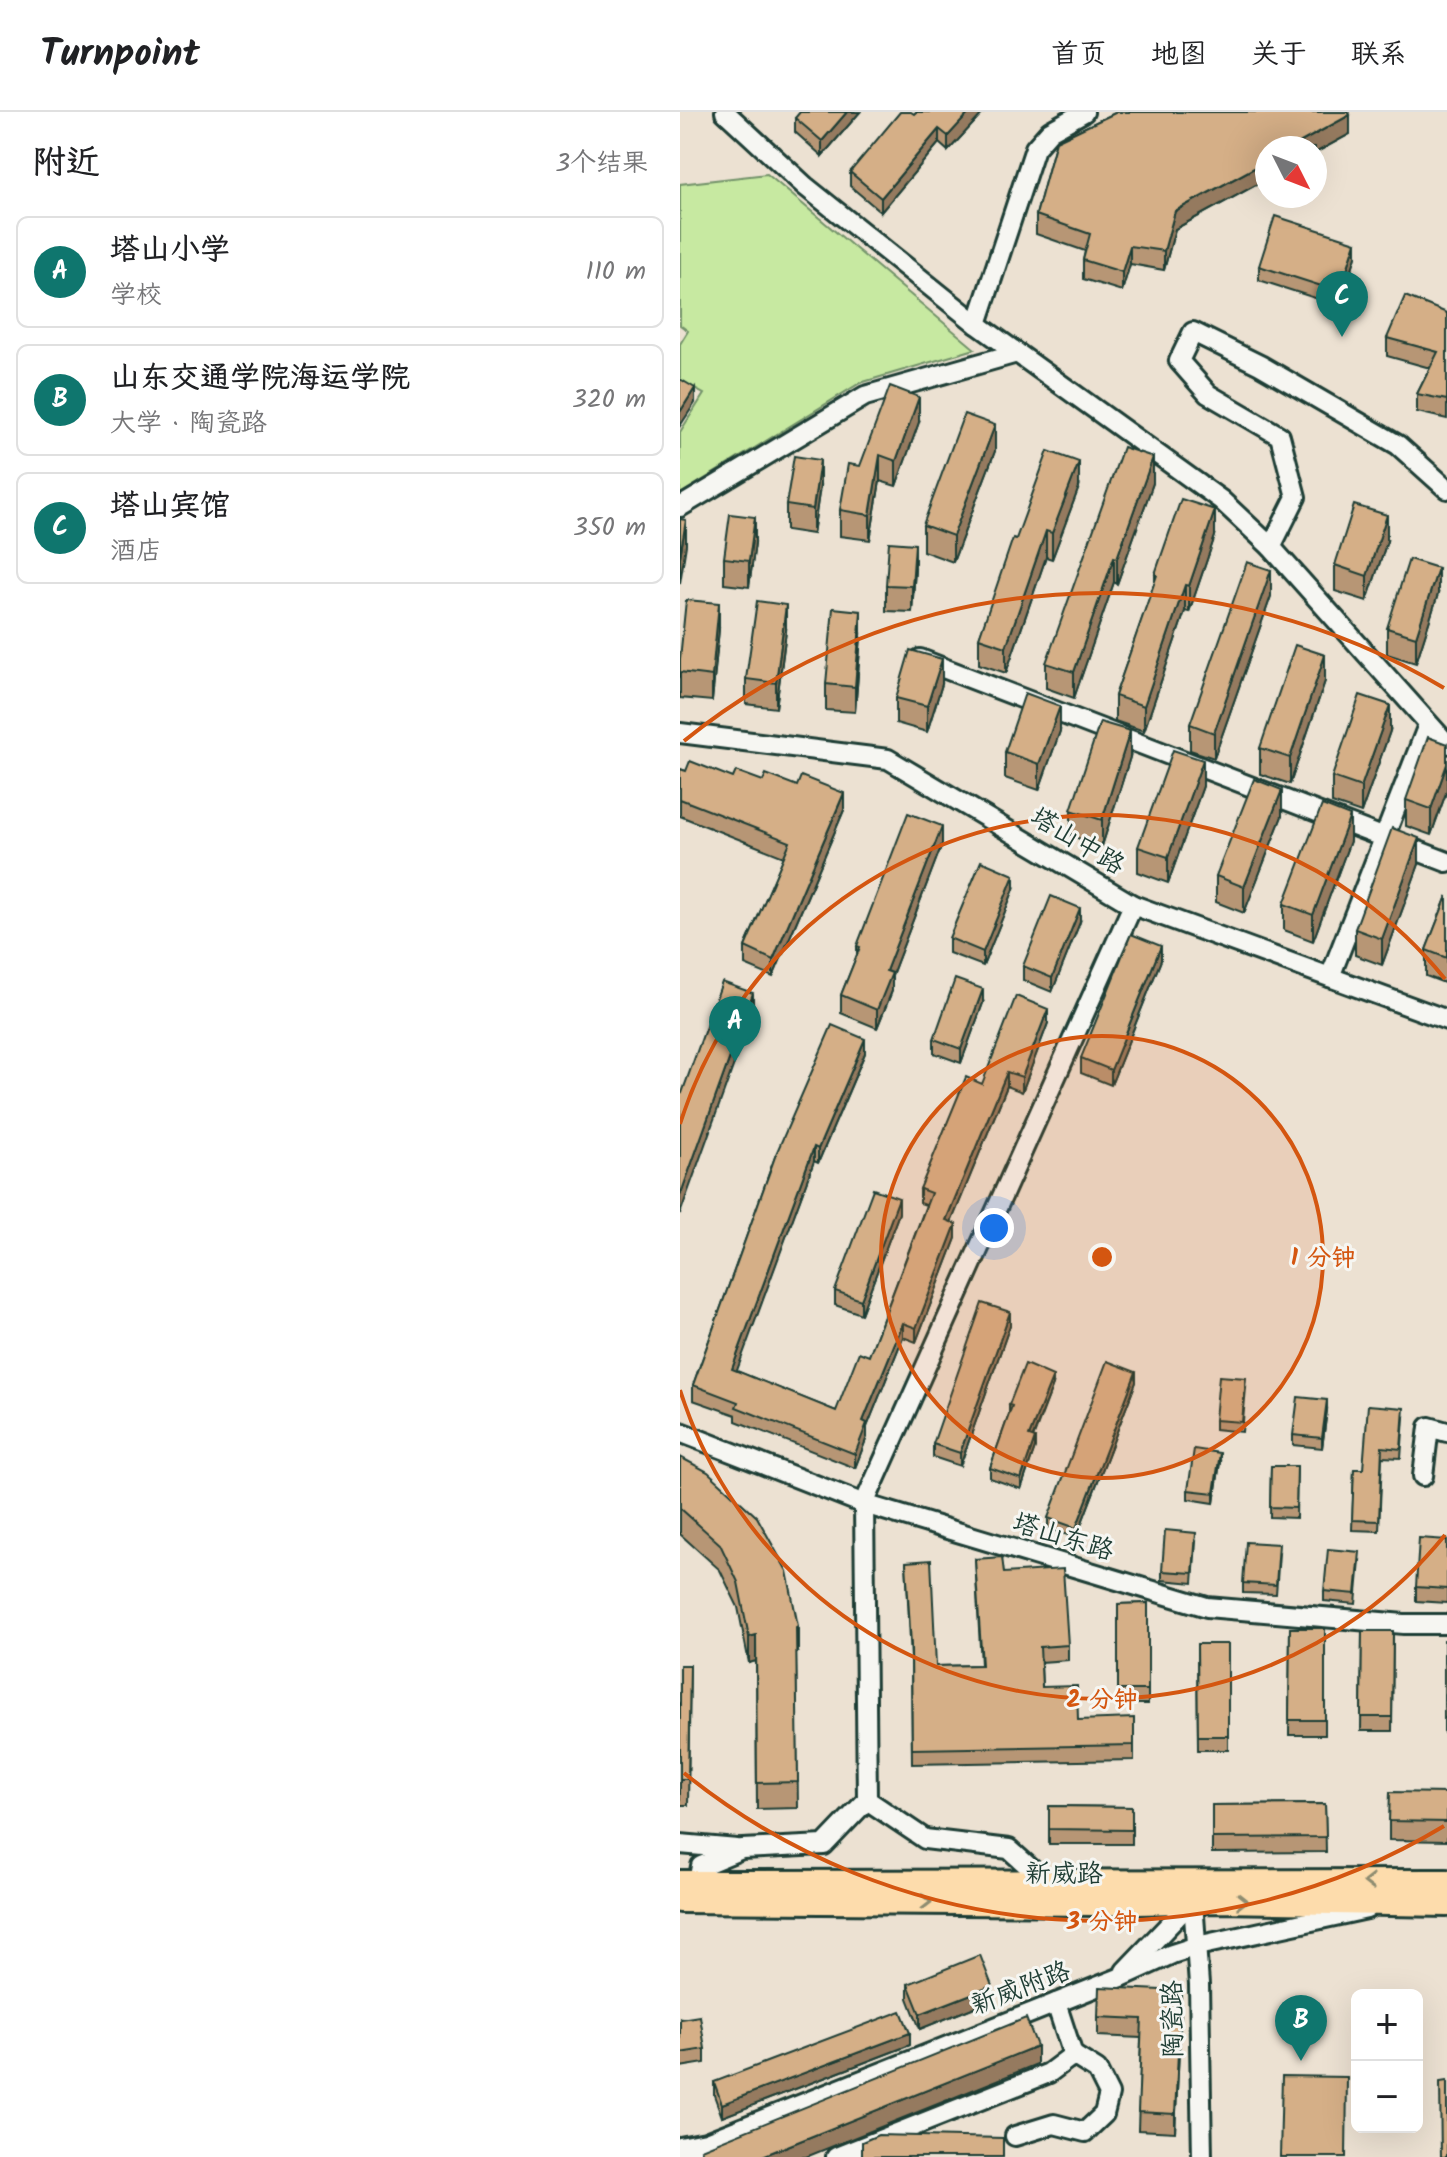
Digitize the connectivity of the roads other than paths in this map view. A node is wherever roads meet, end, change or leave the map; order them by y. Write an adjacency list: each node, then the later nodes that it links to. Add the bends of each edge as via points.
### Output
1 (725, 112): 3 (street, via 805,186)
2 (1084, 112): 3 (street, via 1050,131 1035,148)
3 (977, 324): 4 (street)
4 (1017, 353): 6 (street, via 865,396); 7 (street, via 1221,500)
5 (1447, 489): 7 (street, via 1398,445 1193,332 1179,361 1208,394 1280,436 1296,497)
6 (680, 507)
7 (1271, 547): 9 (street)
8 (913, 656): 12 (street)
9 (1428, 725): 11 (street); 12 (street)
10 (680, 733): 14 (street, 塔山中路, via 888,759)
11 (1447, 744)
12 (1384, 839): 13 (street); 15 (street)
13 (1447, 862)
14 (1133, 905): 15 (street, 塔山中路); 20 (street)
15 (1330, 977): 16 (street, 塔山中路)
16 (1447, 1020)
17 (680, 1432): 20 (street, 塔山东路)
18 (1447, 1432): 19 (street, via 1429,1427)
19 (1423, 1476)
20 (864, 1504): 21 (street, 塔山东路, via 1207,1607); 22 (street)
21 (1447, 1624)
22 (867, 1800): 24 (street, via 824,1845); 27 (street, via 925,1839 1009,1849)
23 (680, 1844): 24 (street)
24 (742, 1849): 26 (street, via 701,1866)
25 (1447, 1882): 28 (main road, 新威路, one-way to 28)
26 (689, 1883): 27 (main road, 新威路)
27 (1048, 1884): 28 (main road, 新威路)
28 (1192, 1891): 29 (main road, 新威路, one-way to 28, via 1082,1903); 31 (main road, 新威路, one-way to 31); 32 (street, 陶瓷路); 33 (street)
29 (680, 1900)
30 (1447, 1904): 31 (main road, 新威路)
31 (1389, 1905): 32 (street, 新威附路)
32 (1197, 1946): 33 (street, 新威附路); 39 (street, 陶瓷路)
33 (1119, 1978): 34 (street, 新威附路)
34 (1056, 2003): 35 (street); 37 (street, 新威附路, via 706,2142)
35 (1073, 2055): 36 (street, via 1097,2070 1109,2094 1104,2114 1085,2132 1054,2124); 38 (street, via 1049,2073)
36 (1015, 2136)
37 (680, 2147)
38 (836, 2157)
39 (1202, 2157)

